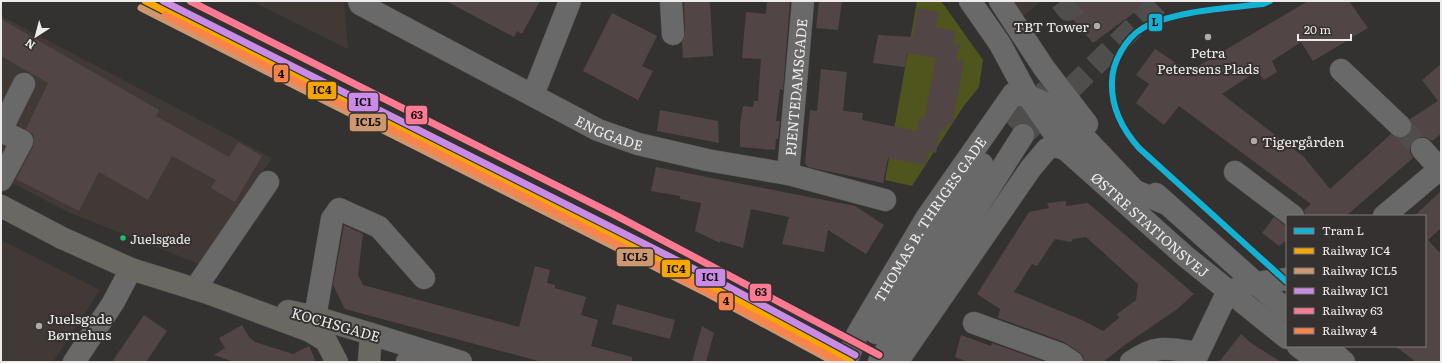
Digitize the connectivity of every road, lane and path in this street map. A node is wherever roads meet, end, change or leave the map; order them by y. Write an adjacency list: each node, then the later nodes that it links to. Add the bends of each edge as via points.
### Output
1 (359, 1): 11 (street, ENGGADE, via 360,4)
2 (570, 1): 11 (street)
3 (671, 1): 7 (street)
4 (803, 1): 19 (street, PJENTEDAMSGADE)
5 (970, 1): 12 (street, ØSTRE STATIONSVEJ)
6 (1000, 1): 8 (street, ØSTRE STATIONSVEJ)
7 (673, 34)
8 (1044, 68): 12 (street); 23 (street, ØSTRE STATIONSVEJ, via 1080,116)
9 (1341, 70): 13 (street)
10 (24, 84): 14 (street)
11 (533, 95): 19 (street, ENGGADE, via 598,130 638,144 707,160)
12 (1039, 106): 15 (street, ØSTRE STATIONSVEJ); 23 (street, via 1066,118 1135,190); 27 (street, via 1042,130 994,201); 37 (street, THOMAS B. THRIGES GADE, via 1014,94 1007,101 927,217)
13 (1400, 126)
14 (1, 131): 20 (street, via 22,141)
15 (1065, 148): 27 (street, via 1054,146 1047,149); 33 (street, ØSTRE STATIONSVEJ, via 1185,256)
16 (1422, 149): 17 (street)
17 (1441, 169): 26 (street)
18 (1235, 172): 25 (street)
19 (788, 174): 22 (street, ENGGADE)
20 (1, 180)
21 (268, 182): 32 (street)
22 (885, 200)
23 (1167, 204): 31 (street, ØSTRE STATIONSVEJ)
24 (1, 206): 28 (main road, KOCHSGADE, via 62,238)
25 (1292, 215)
26 (1385, 215)
27 (977, 244): 51 (street)
28 (131, 269): 32 (main road, KOCHSGADE); 43 (street, via 113,303)
29 (424, 278): 36 (street, via 379,227 339,209 332,219)
30 (1286, 279): 31 (street)
31 (1256, 283): 33 (street); 34 (street, ØSTRE STATIONSVEJ)
32 (201, 291): 36 (main road, KOCHSGADE)
33 (1228, 291): 39 (street, ØSTRE STATIONSVEJ); 42 (street)
34 (1286, 310)
35 (974, 323): 52 (street, via 1060,354)
36 (322, 328): 38 (main road, KOCHSGADE); 44 (main road)
37 (858, 333): 47 (street); 48 (street, THOMAS B. THRIGES GADE)
38 (371, 334): 45 (main road); 46 (street, KOCHSGADE)
39 (1286, 337)
40 (1299, 347): 54 (street)
41 (1327, 347): 55 (street)
42 (1195, 357): 53 (street, via 1165,347 1144,353)
43 (74, 362)
44 (337, 362)
45 (368, 362)
46 (461, 362)
47 (838, 362)
48 (846, 362)
49 (858, 362): 50 (street, via 972,179 1016,130)
50 (879, 362)
51 (897, 362)
52 (1072, 362)
53 (1131, 362)
54 (1319, 362)
55 (1344, 362)

